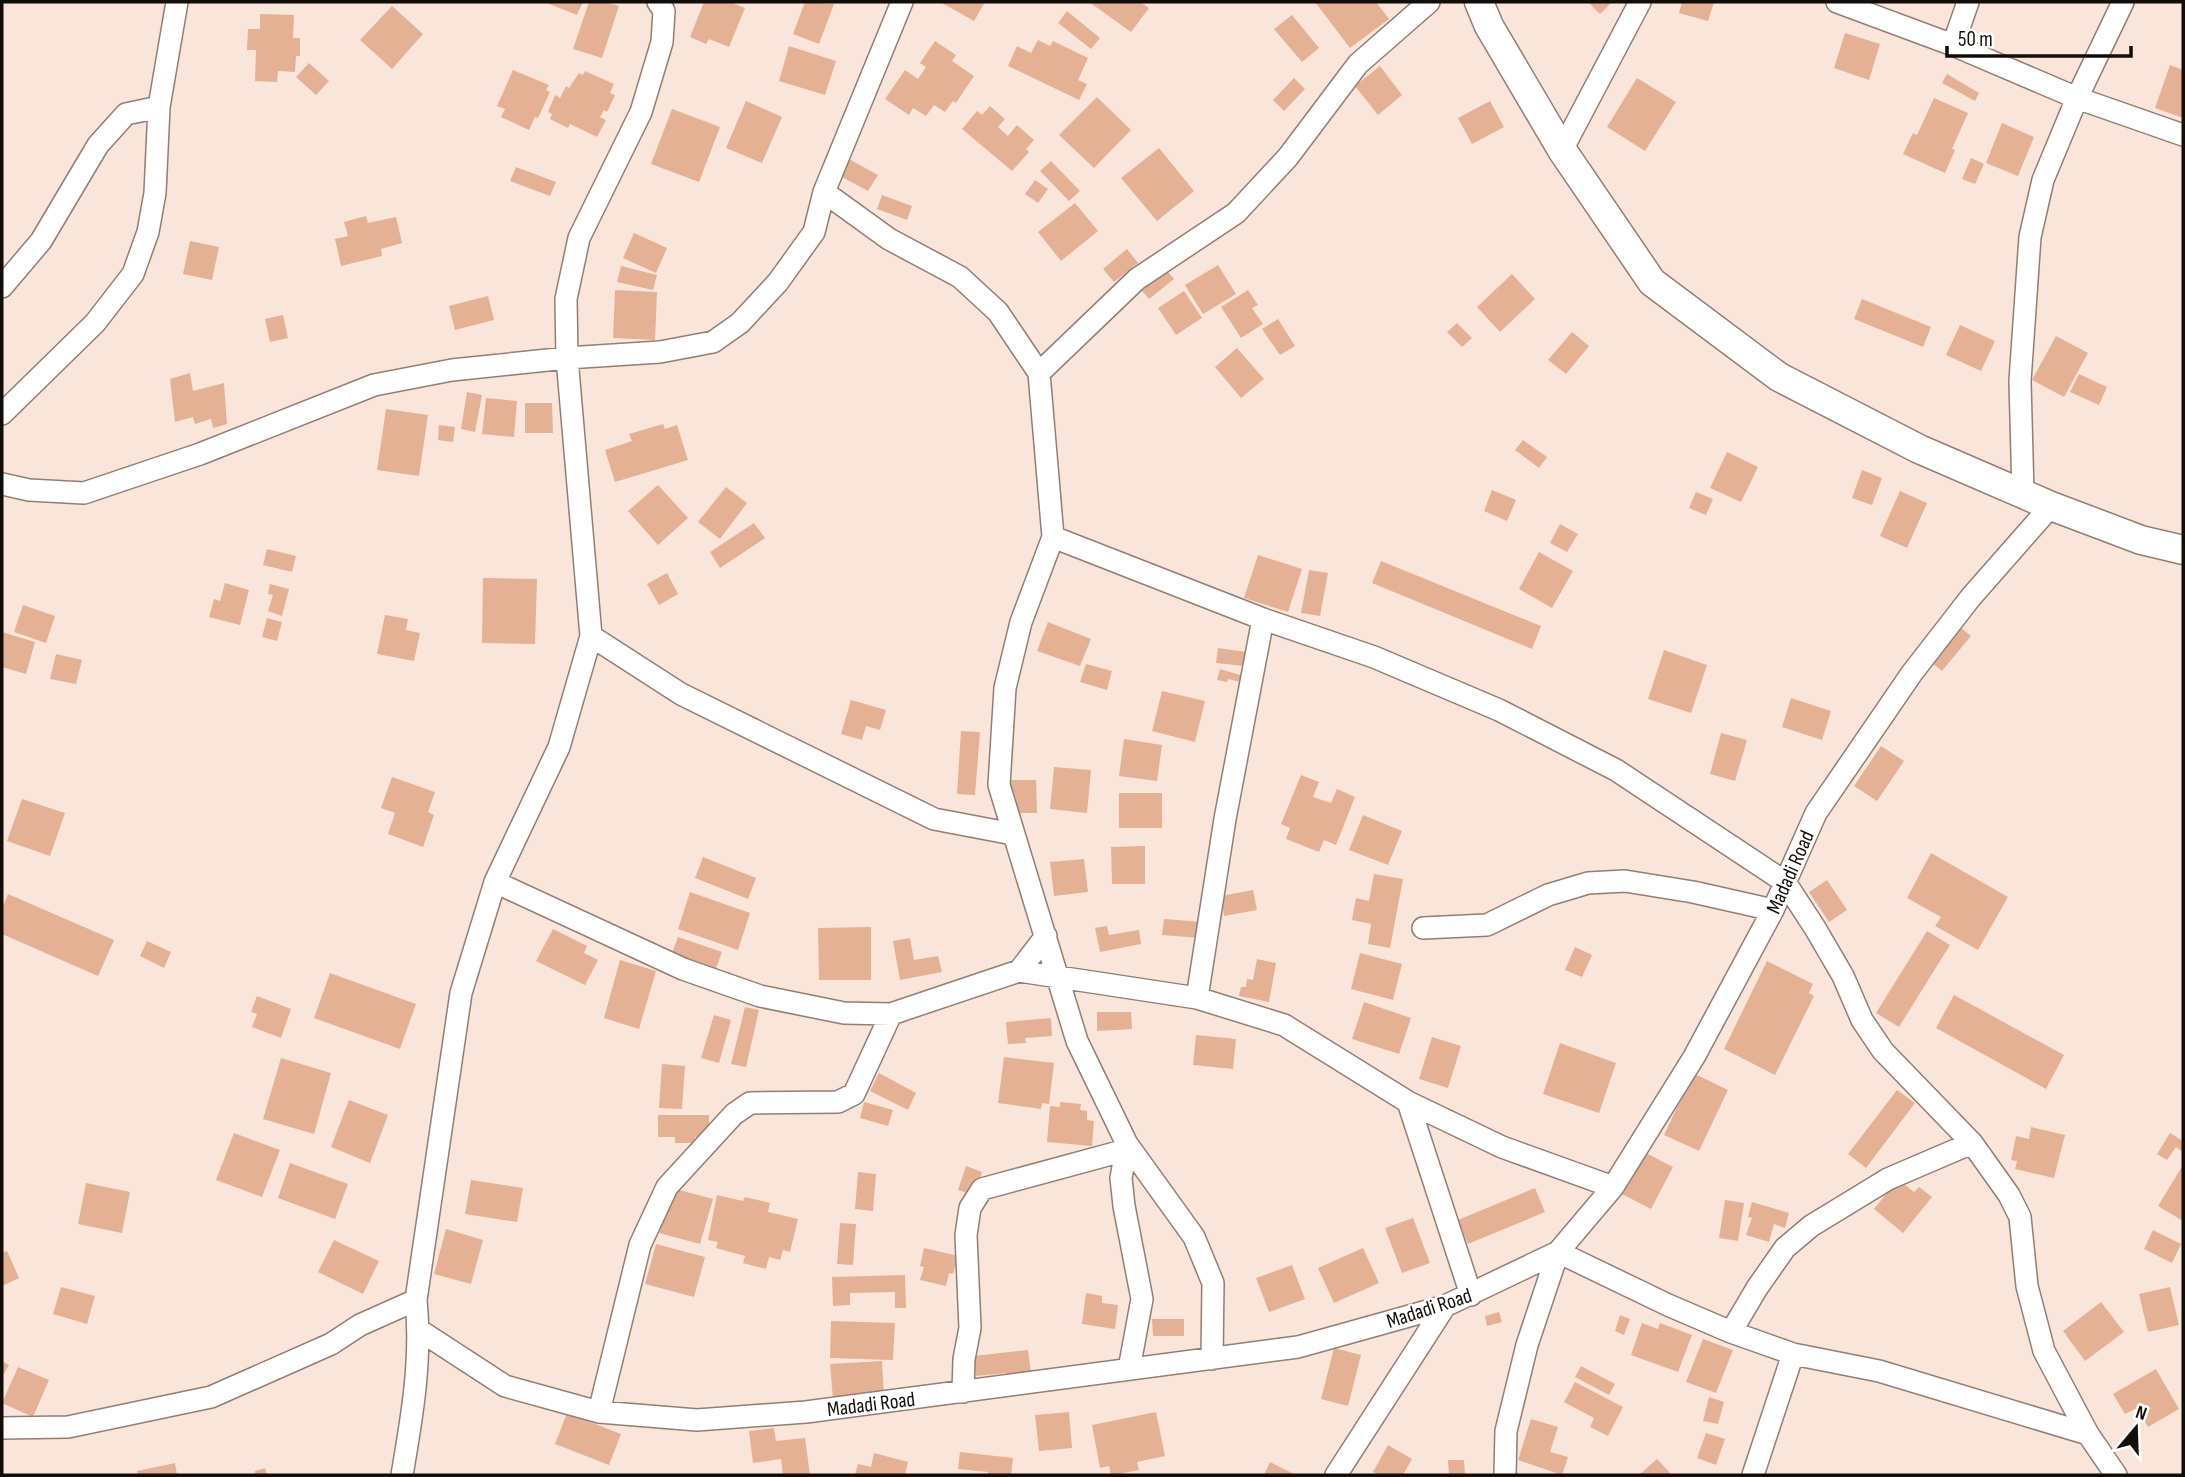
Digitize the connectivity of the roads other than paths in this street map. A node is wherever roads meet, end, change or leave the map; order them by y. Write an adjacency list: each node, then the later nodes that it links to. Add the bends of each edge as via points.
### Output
1 (177, 2): 12 (street)
2 (658, 2): 17 (street, via 664,11 662,42 641,112 579,238 566,299)
3 (902, 2): 15 (street)
4 (1429, 2): 18 (street, via 1358,64 1287,157 1236,213 1137,279)
5 (1479, 2): 14 (main road)
6 (1640, 2): 14 (street)
7 (1837, 2): 10 (street)
8 (1968, 2): 10 (street)
9 (2123, 2): 11 (street)
10 (1953, 46): 11 (street)
11 (2077, 98): 13 (street); 21 (street, via 2043,180 2030,237 2020,381)
12 (159, 107): 16 (street, via 126,114 98,145 41,242); 19 (street, via 155,193 133,274 95,323)
13 (2183, 135)
14 (1562, 150): 21 (main road, via 1652,282 1779,377 1919,449)
15 (824, 192): 17 (street, via 814,232 778,282 740,323 713,342 660,352); 18 (street, via 889,239 960,277 998,312)
16 (2, 287)
17 (567, 358): 20 (street, via 452,370 374,385 200,454 84,493); 26 (street)
18 (1040, 373): 23 (street)
19 (2, 414)
20 (2, 484)
21 (2023, 494): 22 (main road)
22 (2051, 506): 24 (main road, via 2141,540); 29 (street, Madadi Road, via 1912,673 1816,813)
23 (1053, 537): 25 (street); 27 (street, via 1021,622 1004,688 999,785)
24 (2183, 550)
25 (1264, 619): 29 (street, via 1374,657 1499,710 1616,771); 35 (street, via 1225,819)
26 (591, 636): 27 (street, via 681,694 934,818); 28 (street, via 559,747)
27 (1013, 834): 32 (street)
28 (495, 882): 36 (street, via 682,969 760,996 845,1013); 43 (street, via 461,993)
29 (1785, 882): 30 (street, Madadi Road); 38 (street, via 1883,1051)
30 (1773, 910): 31 (street, via 1625,881 1588,883 1548,895 1488,925); 40 (street, Madadi Road, via 1694,1058)
31 (1423, 928)
32 (1045, 936): 33 (street); 34 (street)
33 (1019, 971): 34 (street); 36 (street)
34 (1057, 976): 35 (street); 39 (street, via 1077,1041)
35 (1197, 998): 37 (street, via 1284,1025)
36 (891, 1014): 51 (street, via 854,1094 838,1102 750,1103 734,1114 667,1187 640,1245)
37 (1408, 1102): 40 (street, via 1502,1147); 42 (street)
38 (1972, 1143): 46 (street, via 1888,1179 1811,1226 1785,1248); 53 (street, via 2020,1217 2027,1286 2043,1351)
39 (1127, 1147): 48 (street, via 1194,1237 1204,1260 1213,1283); 49 (street, via 1121,1178 1142,1299); 50 (street, via 982,1189 970,1208 966,1236 970,1328)
40 (1613, 1187): 41 (street, Madadi Road)
41 (1558, 1252): 42 (street, Madadi Road); 46 (street); 56 (street, via 1527,1345 1506,1431)
42 (1472, 1295): 44 (street, Madadi Road)
43 (416, 1300): 45 (street); 52 (street, via 211,1397 68,1427)
44 (1445, 1306): 48 (street, Madadi Road, via 1298,1347); 55 (street)
45 (419, 1331): 51 (street, Madadi Road, via 505,1386); 54 (street)
46 (1731, 1332): 47 (street)
47 (1793, 1354): 53 (street, via 1879,1371); 57 (street)
48 (1212, 1359): 49 (street, Madadi Road)
49 (1129, 1368): 50 (street, Madadi Road)
50 (963, 1392): 51 (street, Madadi Road, via 697,1420)
51 (600, 1412)
52 (2, 1428)
53 (2088, 1434): 58 (street)
54 (402, 1475)
55 (1336, 1475)
56 (1504, 1475)
57 (1754, 1475)
58 (2116, 1475)

